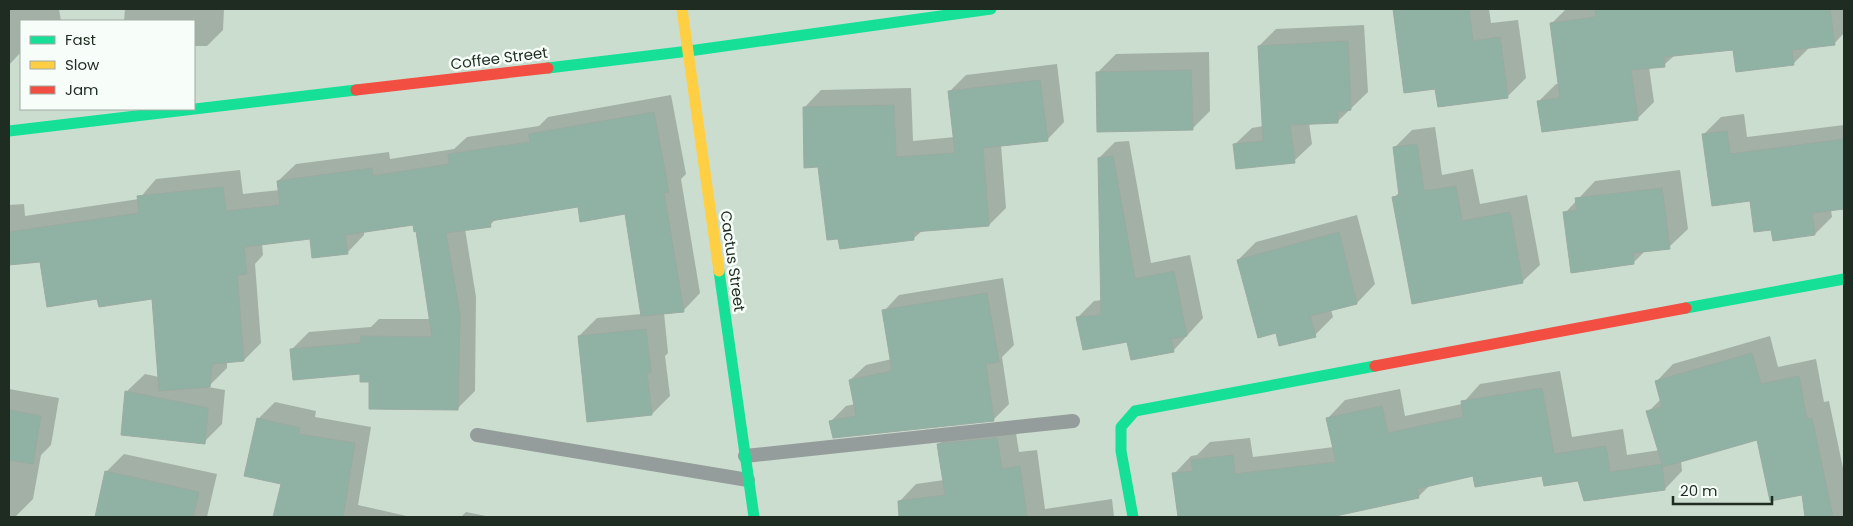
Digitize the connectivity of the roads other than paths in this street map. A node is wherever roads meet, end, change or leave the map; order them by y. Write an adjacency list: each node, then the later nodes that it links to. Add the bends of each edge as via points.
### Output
1 (682, 9): 3 (street, Cactus Street)
2 (991, 9): 3 (street, Coffee Street)
3 (689, 51): 4 (street, Coffee Street); 10 (street, Cactus Street)
4 (195, 109)
5 (188, 110): 6 (street, Coffee Street)
6 (9, 131)
7 (1844, 279): 13 (street, via 1135,411 1121,427 1121,451)
8 (1073, 421): 10 (lane)
9 (477, 435): 11 (lane)
10 (745, 456): 11 (street, Cactus Street)
11 (748, 480): 12 (street, Cactus Street)
12 (754, 517)
13 (1133, 517)

